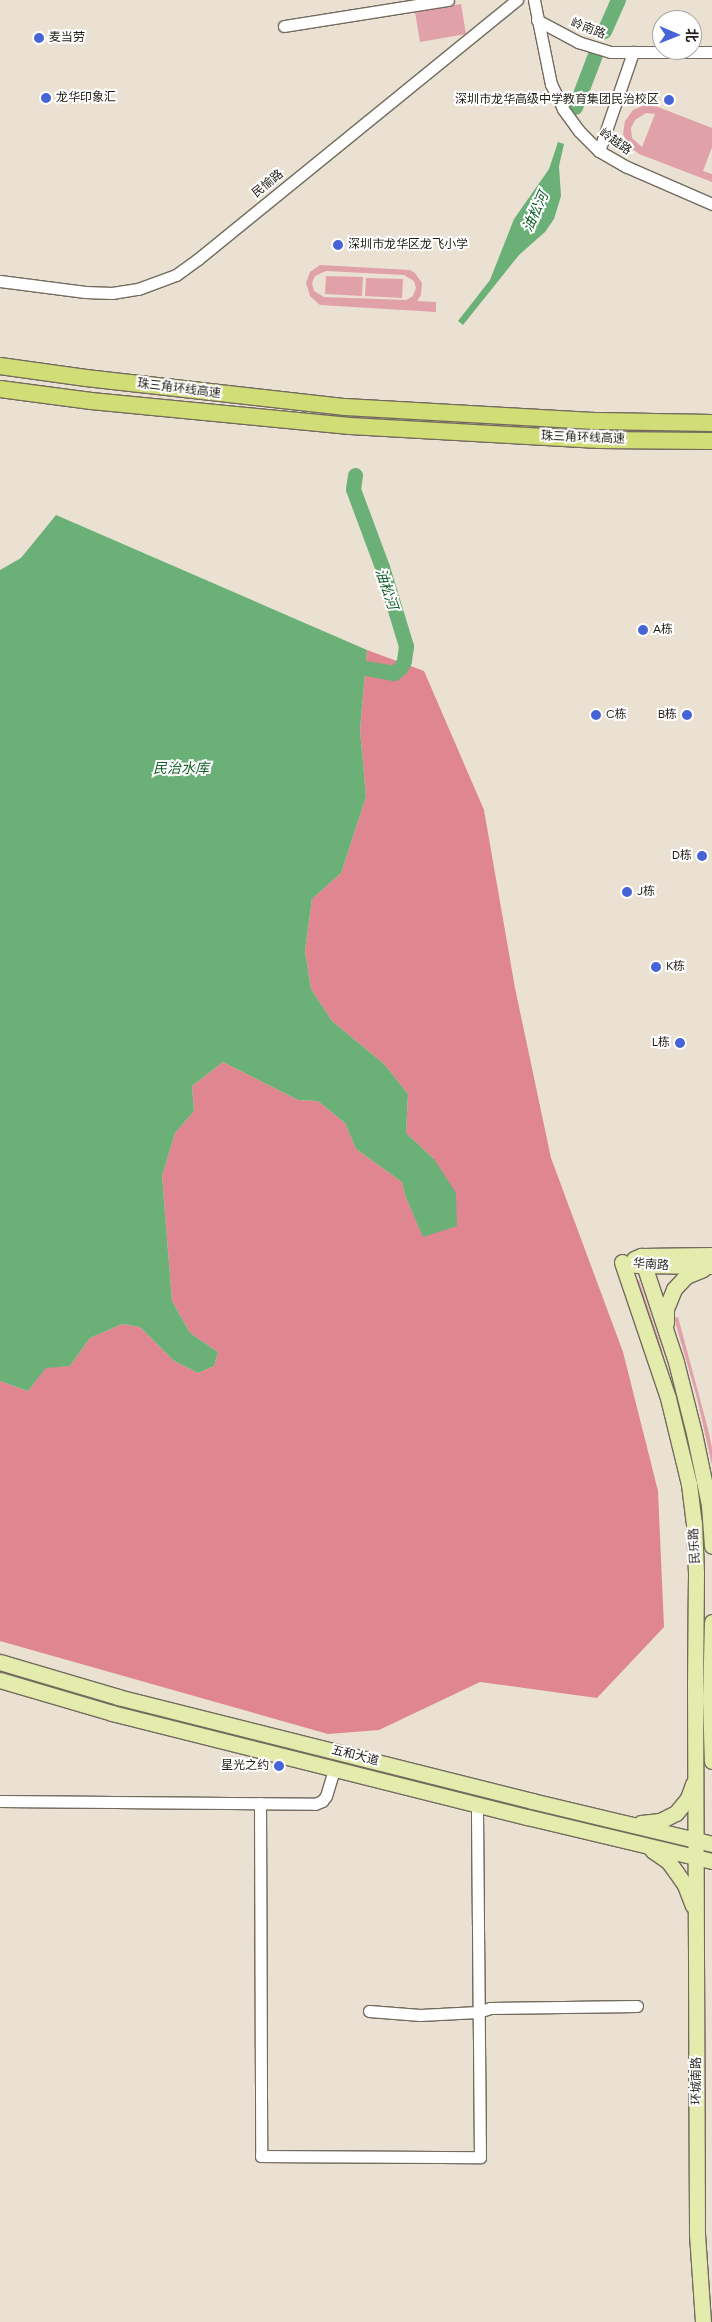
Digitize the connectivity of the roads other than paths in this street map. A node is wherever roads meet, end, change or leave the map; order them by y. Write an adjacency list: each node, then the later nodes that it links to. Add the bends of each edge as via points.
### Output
1 (448, 0): 5 (street)
2 (517, 0): 10 (street, 民愉路, via 176,274 138,289 112,293)
3 (534, 0): 4 (street, 岭越路)
4 (537, 20): 6 (street, 岭南路, via 588,46 611,52); 8 (street, 岭越路, via 546,68 556,97 579,131)
5 (284, 26)
6 (633, 52): 7 (street, 岭南路); 8 (street)
7 (712, 52)
8 (599, 150): 9 (street, 岭越路, via 648,177)
9 (712, 204)
10 (0, 281)
11 (0, 366): 13 (highway, 珠三角环线高速, via 358,408 598,421)
12 (0, 388): 14 (highway, 珠三角环线高速, via 101,402 395,430 599,440)
13 (712, 423)
14 (712, 441)
15 (622, 1262): 16 (main road, 华南路); 26 (main road, 民乐路, via 658,1363 689,1484 696,1561)
16 (643, 1262): 17 (main road, 华南路); 18 (main road, 民乐路)
17 (711, 1262): 18 (main road, via 686,1276 674,1290 666,1309)
18 (666, 1332): 19 (main road, 民乐路, via 700,1459)
19 (712, 1538): 20 (main road, 民乐路)
20 (712, 1546)
21 (712, 1622): 24 (main road)
22 (0, 1662): 30 (main road, 五和大道, via 128,1699)
23 (0, 1680): 25 (main road, 五和大道)
24 (712, 1761)
25 (334, 1769): 28 (street, via 322,1801 311,1804); 29 (main road, 五和大道)
26 (696, 1773): 30 (main road, via 688,1798 676,1813 655,1822); 31 (main road, 民乐路)
27 (0, 1801): 28 (street)
28 (260, 1803): 40 (street, via 261,2156 480,2157)
29 (477, 1805): 33 (main road, 五和大道); 40 (street)
30 (623, 1823): 31 (main road, 五和大道)
31 (697, 1840): 32 (main road, 五和大道); 34 (main road, 环城南路)
32 (712, 1844)
33 (642, 1845): 34 (main road, 五和大道); 36 (main road, via 657,1852 676,1872 685,1885)
34 (697, 1858): 35 (main road, 五和大道); 36 (main road, 环城南路)
35 (712, 1861)
36 (697, 1921): 37 (main road, 环城南路)
37 (704, 1987): 41 (main road, 环城南路, via 697,2234)
38 (638, 2006): 40 (street, via 490,2008)
39 (369, 2011): 40 (street, via 420,2015)
40 (478, 2012)
41 (703, 2322)

